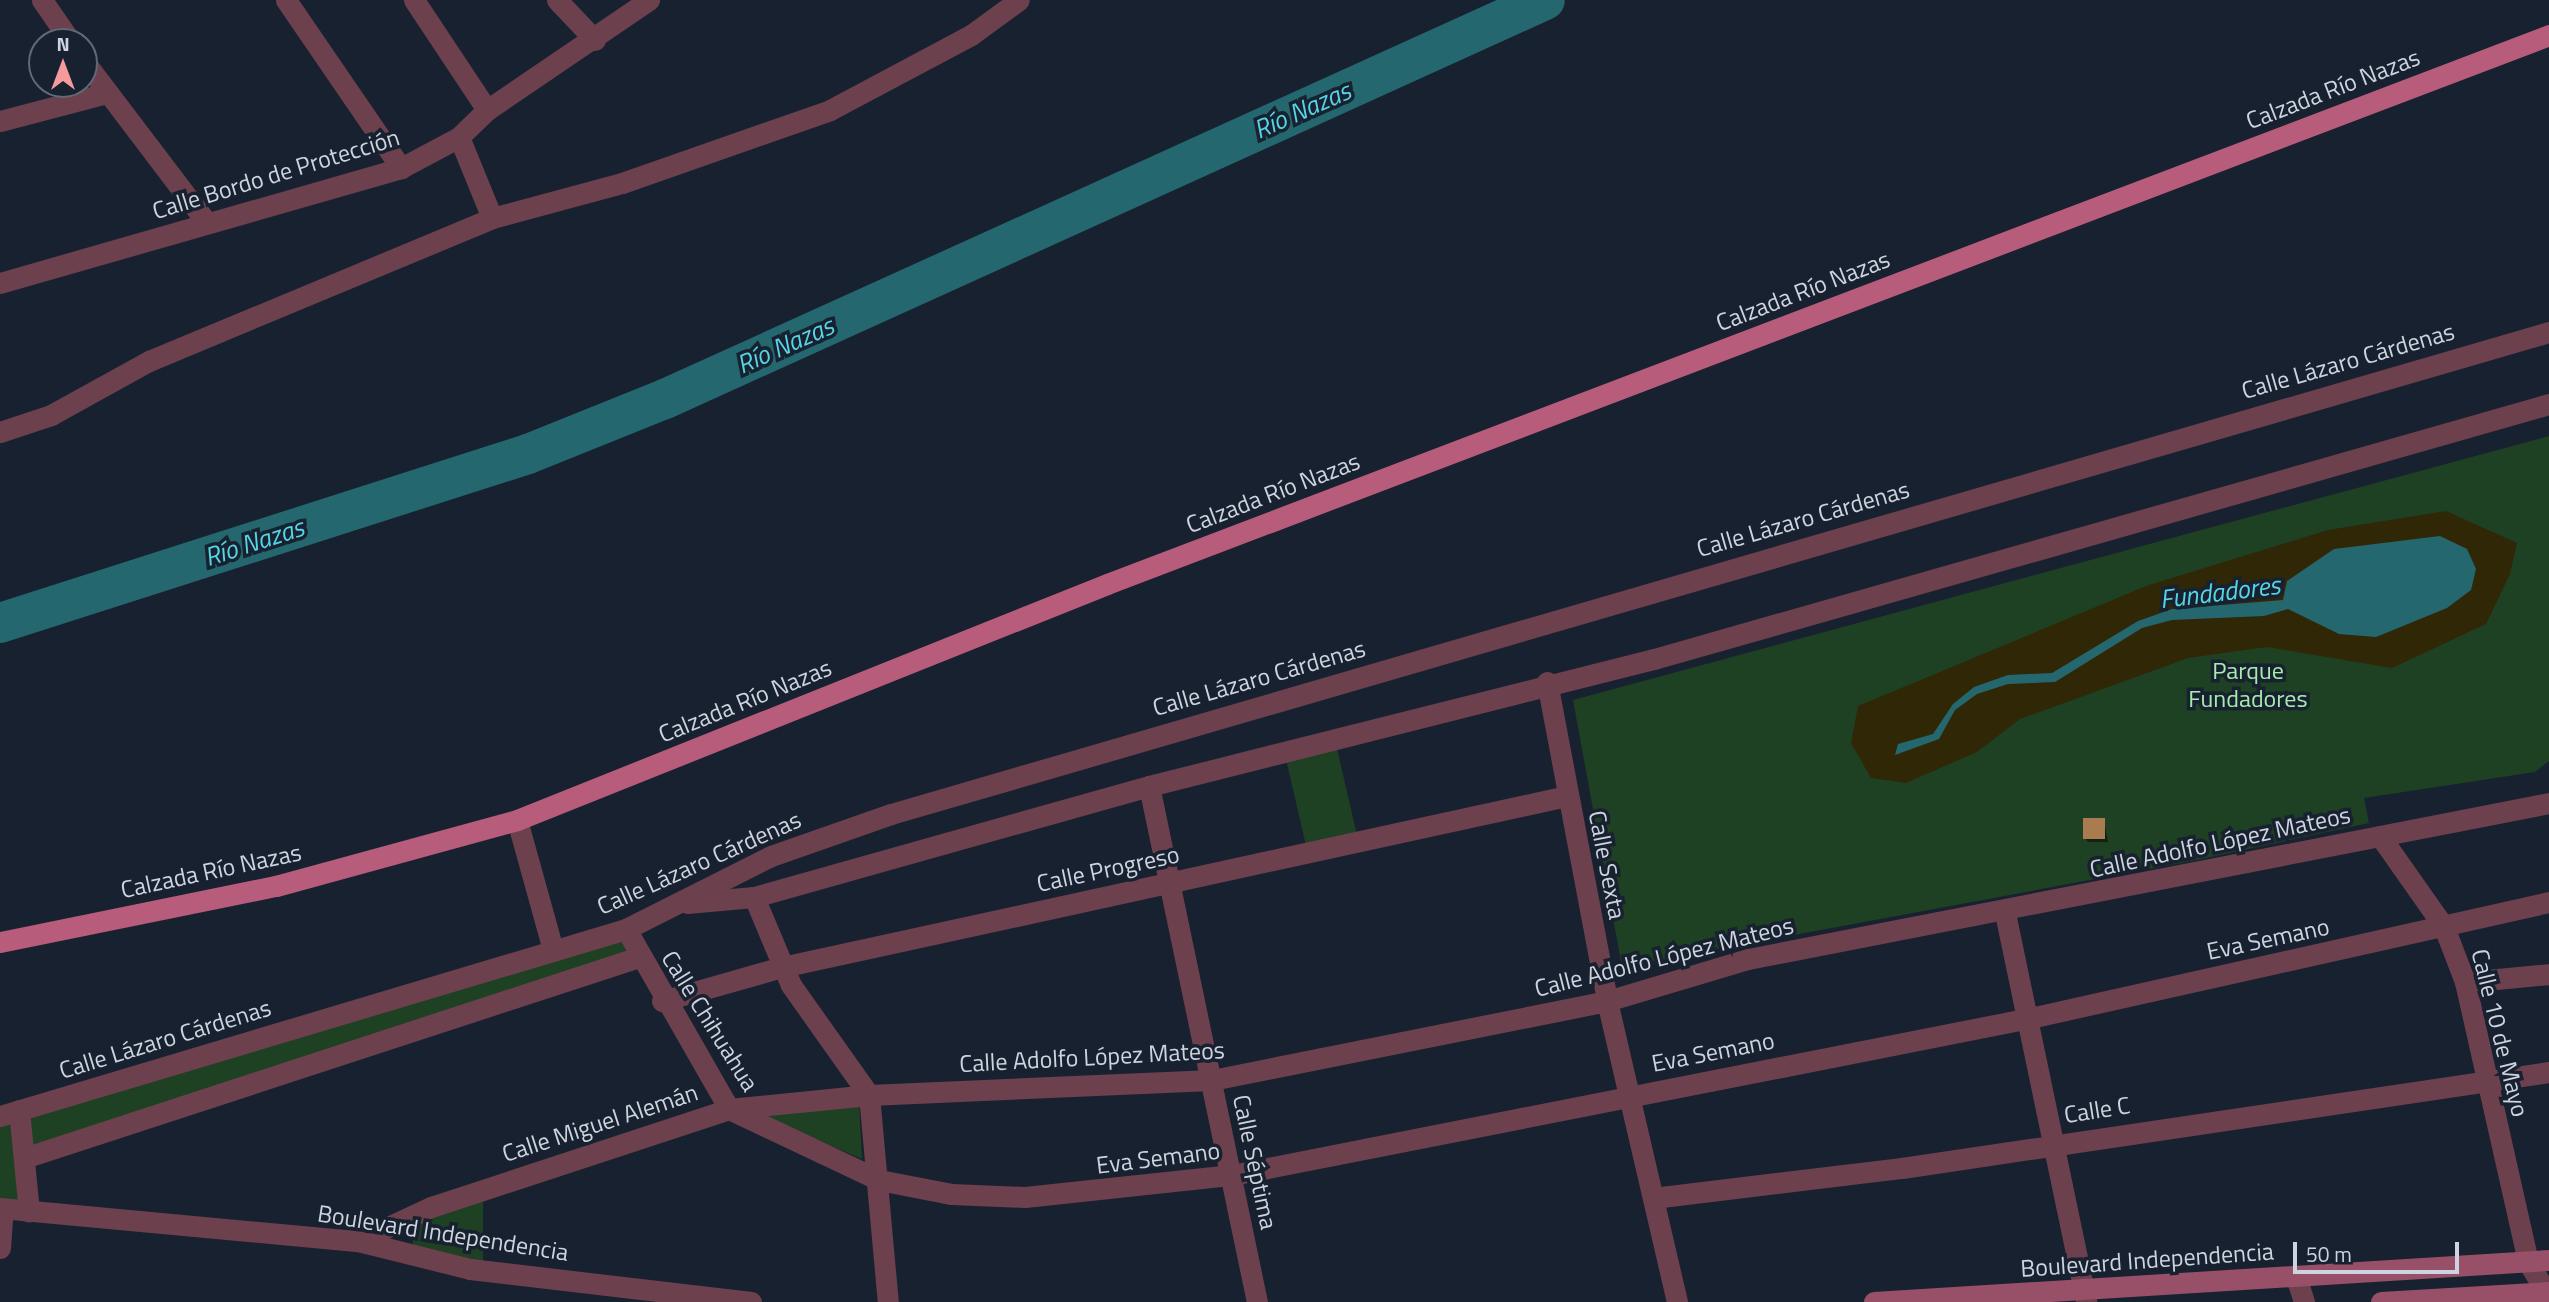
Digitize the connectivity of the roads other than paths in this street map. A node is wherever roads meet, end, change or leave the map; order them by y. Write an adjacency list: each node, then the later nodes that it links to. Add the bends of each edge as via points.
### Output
1 (42, 0): 7 (street)
2 (286, 0): 15 (street)
3 (414, 0): 12 (street)
4 (557, 0): 9 (street)
5 (649, 0): 9 (street, Calle Bordo de Protección)
6 (1019, 0): 16 (street, via 971,34 830,110 622,183)
7 (61, 28)
8 (2549, 35): 26 (main road, Calzada Río Nazas, via 1107,584)
9 (595, 40): 12 (street, Calle Bordo de Protección)
10 (98, 80): 11 (street)
11 (107, 93): 13 (street); 17 (street)
12 (487, 110): 14 (street, Calle Bordo de Protección)
13 (0, 121)
14 (459, 136): 15 (street, Calle Bordo de Protección); 16 (street)
15 (401, 168): 17 (street, Calle Bordo de Protección)
16 (492, 218): 21 (street, via 149,361 51,415)
17 (207, 223): 18 (street, Calle Bordo de Protección)
18 (0, 283)
19 (2549, 332): 31 (street, Calle Lázaro Cárdenas, via 891,814 771,856)
20 (2549, 404): 22 (street, via 1654,659)
21 (0, 432)
22 (1547, 682): 23 (street); 24 (street, Calle Sexta)
23 (1149, 786): 28 (street, Calle Séptima); 29 (street)
24 (1567, 796): 28 (street, Calle Progreso); 42 (street, Calle Sexta)
25 (2549, 803): 27 (street, Calle Adolfo López Mateos)
26 (517, 820): 35 (main road, Calzada Río Nazas, via 276,886); 36 (street)
27 (2380, 836): 32 (street, Calle Adolfo López Mateos); 33 (street, Calle 10 de Mayo)
28 (1170, 882): 38 (street, Calle Progreso); 46 (street, Calle Séptima)
29 (754, 897): 31 (street); 38 (street)
30 (2549, 902): 33 (street, Eva Semano)
31 (681, 903): 34 (street, Calle Lázaro Cárdenas)
32 (2004, 913): 42 (street, Calle Adolfo López Mateos, via 1748,959); 43 (street)
33 (2444, 928): 40 (street, Calle 10 de Mayo); 43 (street, Eva Semano)
34 (626, 929): 36 (street, Calle Lázaro Cárdenas); 37 (street, Calle Chihuahua)
35 (0, 942)
36 (553, 950): 50 (street, Calle Lázaro Cárdenas)
37 (639, 957): 41 (street, Calle Chihuahua); 52 (street)
38 (782, 967): 41 (street, Calle Progreso); 47 (street)
39 (2549, 974): 40 (street)
40 (2465, 982): 45 (street, Calle 10 de Mayo)
41 (662, 1001): 49 (street, Calle Chihuahua)
42 (1607, 1001): 46 (street, Calle Adolfo López Mateos); 48 (street, Calle Sexta)
43 (2030, 1018): 48 (street, Eva Semano); 51 (street)
44 (2549, 1072): 45 (street, Calle C)
45 (2486, 1078): 51 (street, Calle C); 60 (street, Calle 10 de Mayo)
46 (1212, 1080): 47 (street, Calle Adolfo López Mateos); 53 (street, Calle Séptima)
47 (869, 1095): 49 (street, Calle Miguel Alemán); 54 (street)
48 (1629, 1095): 53 (street, Eva Semano); 55 (street, Calle Sexta)
49 (729, 1109): 54 (street, Calle Chihuahua); 58 (street, Calle Miguel Alemán, via 431,1207)
50 (10, 1113): 52 (street)
51 (2052, 1143): 55 (street, Calle C); 64 (street)
52 (24, 1158): 57 (street)
53 (1232, 1175): 54 (street, Eva Semano, via 1025,1197 951,1194); 67 (street, Calle Séptima)
54 (879, 1180): 66 (street)
55 (1653, 1198): 68 (street, Calle Sexta)
56 (2, 1209): 57 (street, Boulevard Independencia); 59 (street)
57 (29, 1212): 58 (street, Boulevard Independencia)
58 (358, 1241): 65 (street, Boulevard Independencia, via 470,1269)
59 (0, 1248)
60 (2539, 1261): 61 (street, Boulevard Independencia); 62 (street, Calle 10 de Mayo)
61 (2296, 1277): 63 (street, Boulevard Independencia); 70 (street)
62 (2549, 1294): 71 (street)
63 (2126, 1295): 64 (street, Boulevard Independencia)
64 (2085, 1296): 69 (street, Boulevard Independencia)
65 (751, 1302)
66 (888, 1302)
67 (1257, 1302)
68 (1677, 1302)
69 (1874, 1302)
70 (2304, 1302)
71 (2381, 1302)

